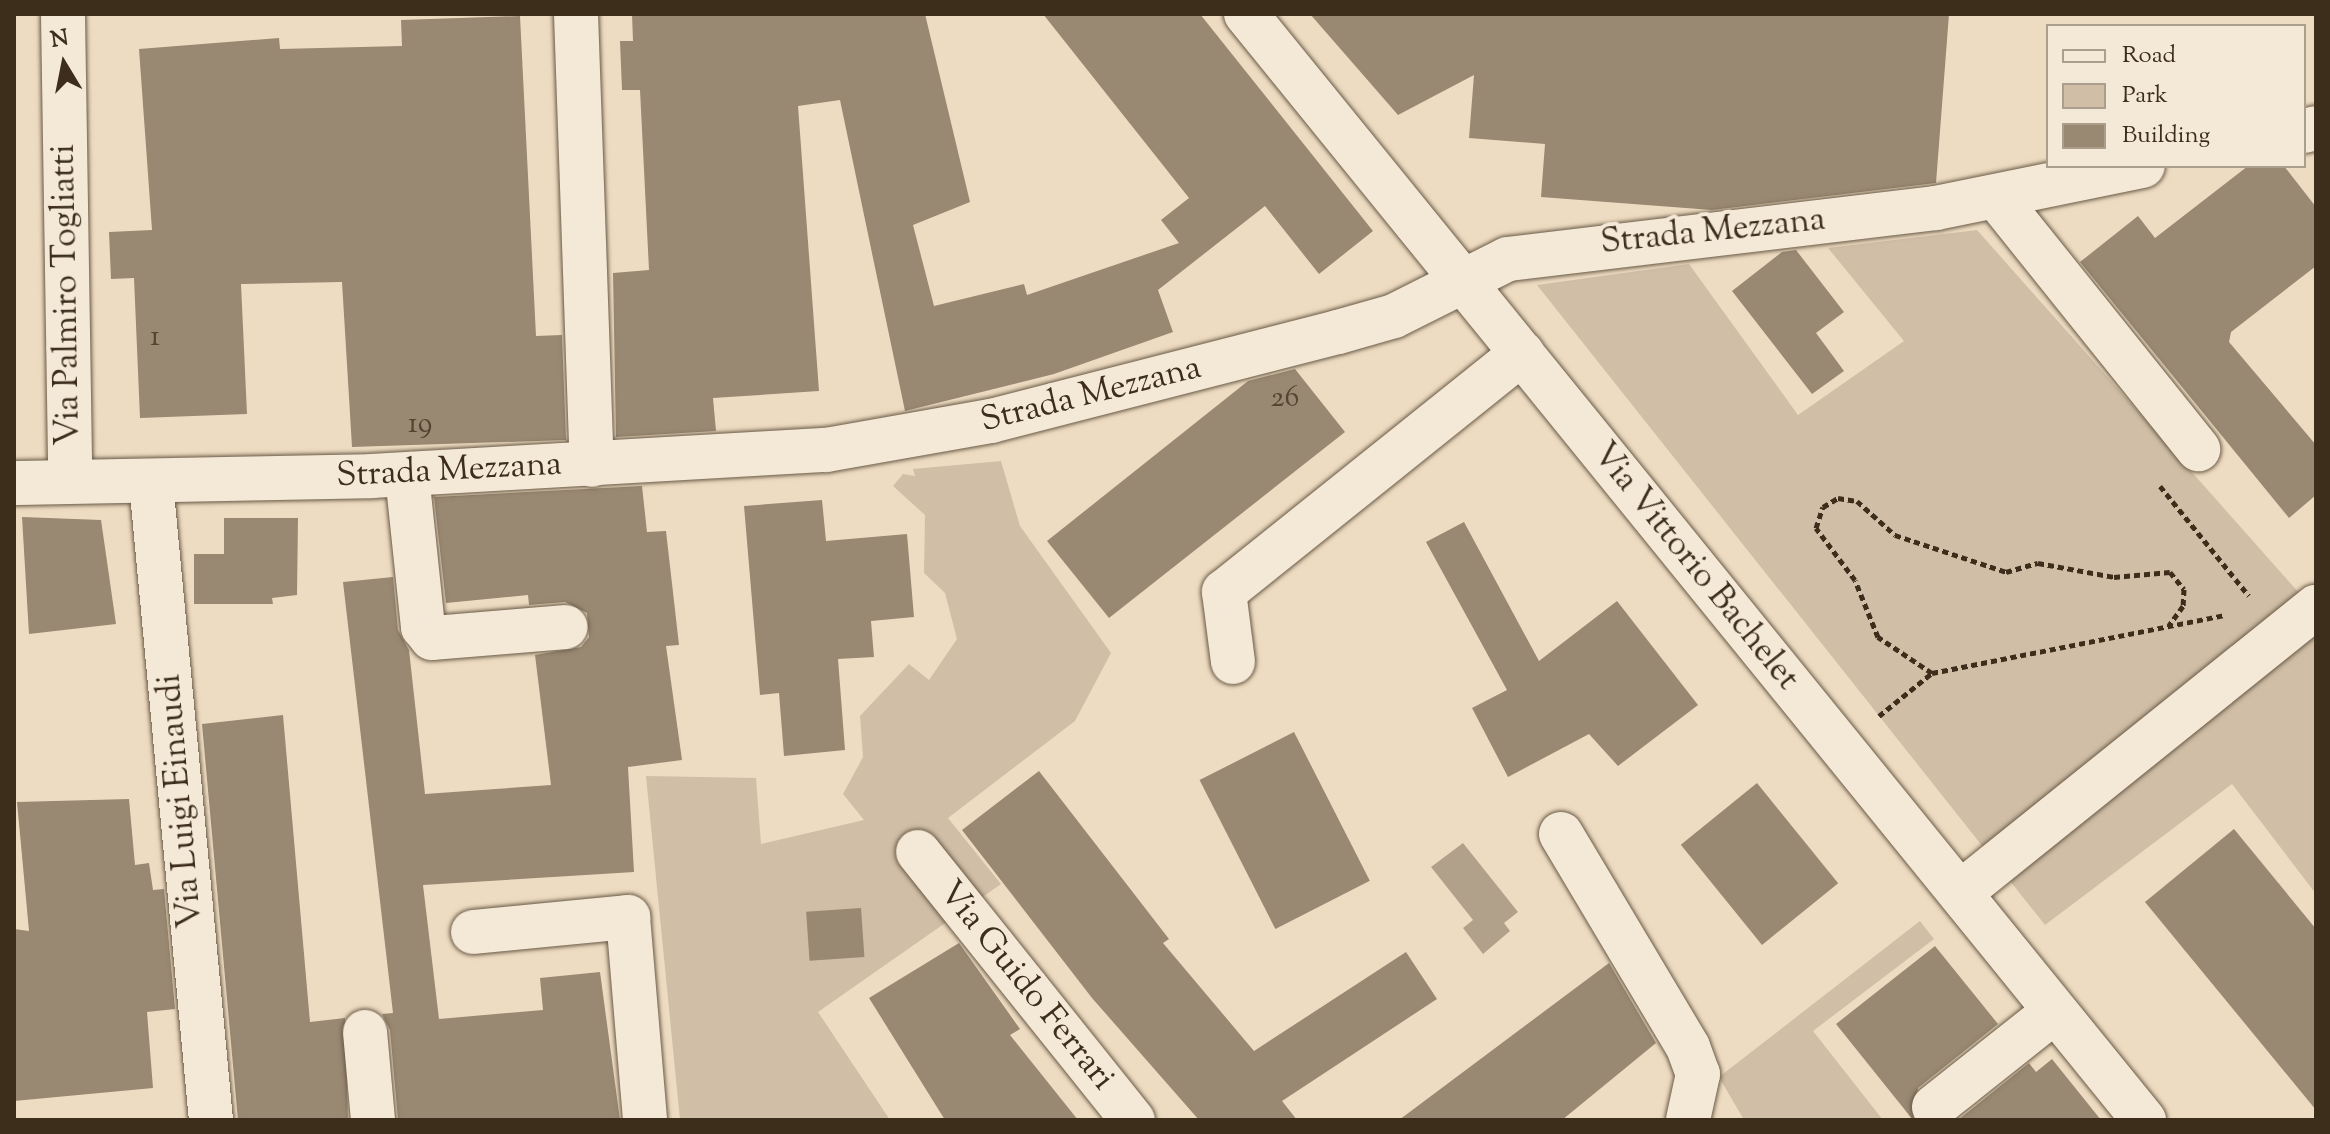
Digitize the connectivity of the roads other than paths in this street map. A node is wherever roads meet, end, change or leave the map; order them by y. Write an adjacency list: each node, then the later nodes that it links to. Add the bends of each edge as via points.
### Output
1 (63, 14): 11 (street, Via Palmiro Togliatti)
2 (576, 14): 9 (street)
3 (1246, 14): 6 (street, Via Vittorio Bachelet)
4 (2134, 168): 5 (street, Strada Mezzana)
5 (1997, 198): 6 (street, Strada Mezzana, via 1575,246 1508,259); 8 (street)
6 (1461, 279): 7 (street, Via Vittorio Bachelet); 9 (street, Strada Mezzana, via 1394,316 991,421 826,450)
7 (1522, 353): 16 (street, via 1224,592); 19 (street, Via Vittorio Bachelet)
8 (2198, 449)
9 (592, 465): 10 (street, Strada Mezzana)
10 (407, 475): 12 (street, Strada Mezzana); 15 (street, via 423,627 432,638)
11 (70, 481): 12 (street, Strada Mezzana); 13 (street, Strada Mezzana)
12 (151, 482): 24 (street, Via Luigi Einaudi)
13 (14, 483)
14 (2300, 620): 19 (street)
15 (566, 627)
16 (1233, 662)
17 (1561, 834): 28 (street, via 1688,1047 1698,1074)
18 (918, 852): 27 (street, Via Guido Ferrari)
19 (1960, 893): 21 (street, Via Vittorio Bachelet)
20 (473, 932): 26 (street, via 628,917)
21 (2055, 1011): 23 (street); 29 (street, Via Vittorio Bachelet)
22 (365, 1032): 25 (street)
23 (1934, 1107)
24 (211, 1120)
25 (373, 1120)
26 (645, 1120)
27 (1133, 1120)
28 (1688, 1120)
29 (2144, 1120)

